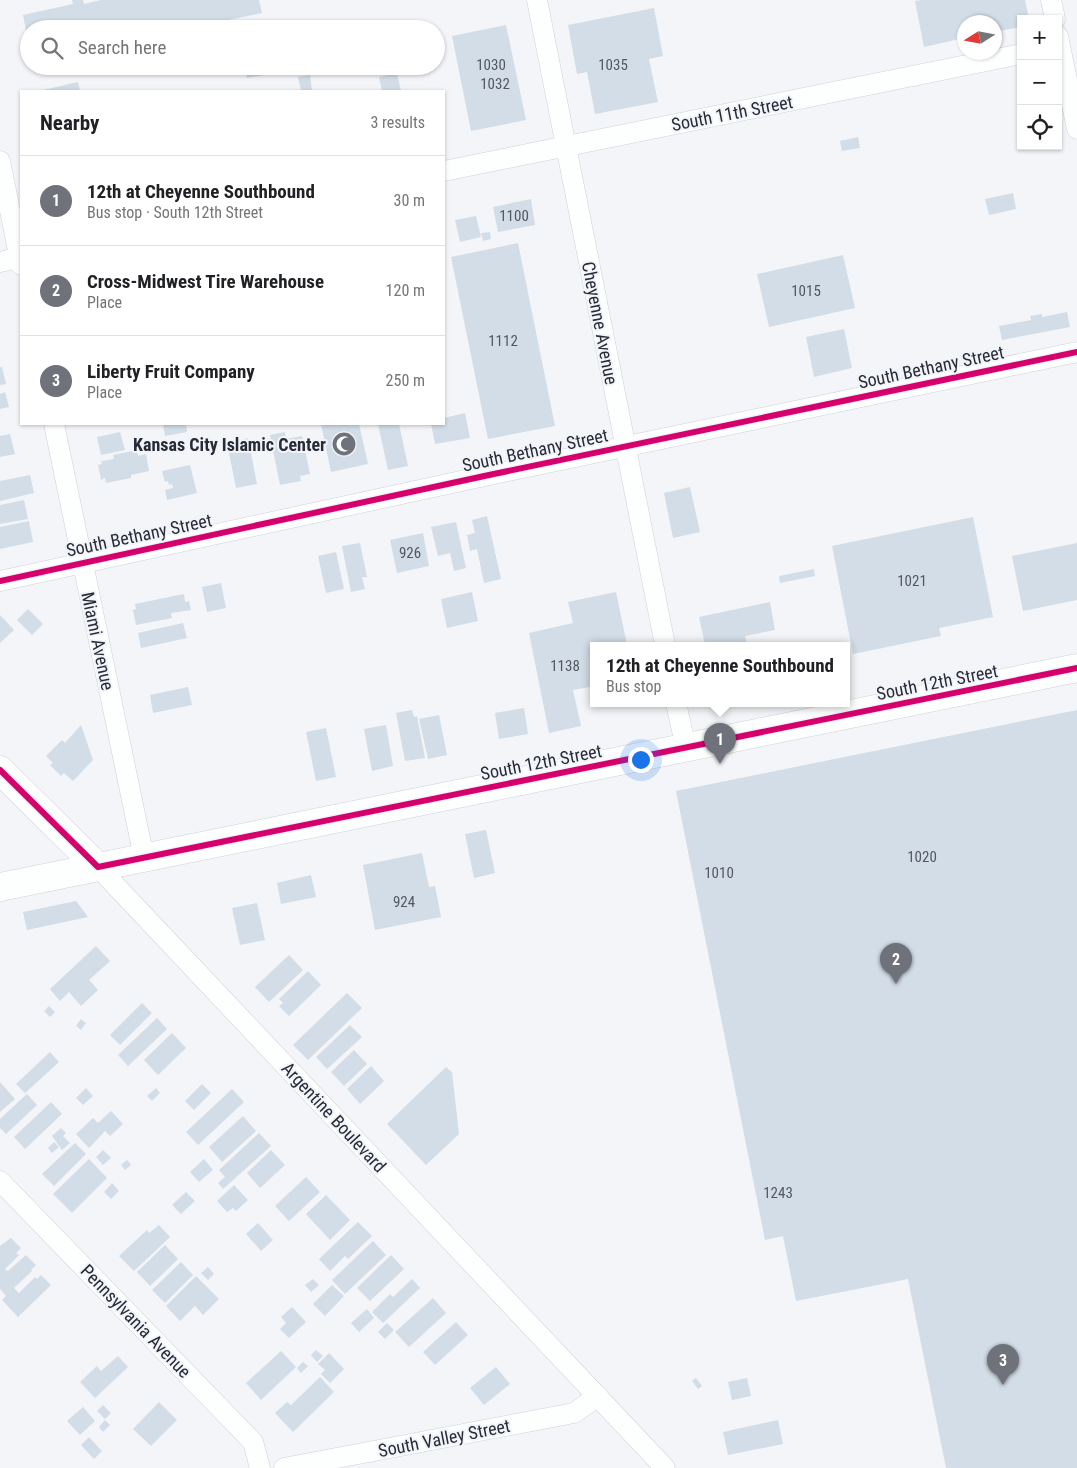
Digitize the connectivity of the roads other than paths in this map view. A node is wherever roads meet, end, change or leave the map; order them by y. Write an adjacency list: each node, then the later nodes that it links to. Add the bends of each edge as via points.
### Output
1 (537, 0): 7 (street, Cheyenne Avenue)
2 (1051, 0): 3 (street)
3 (1054, 15)
4 (1017, 55): 7 (street, South 11th Street)
5 (1062, 57): 6 (street)
6 (1077, 128)
7 (566, 146): 9 (street, South 11th Street); 15 (street, Cheyenne Avenue)
8 (0, 161): 10 (street)
9 (445, 171)
10 (20, 255)
11 (20, 260): 12 (street)
12 (0, 262)
13 (1077, 352): 15 (street, South Bethany Street)
14 (54, 425): 16 (street, Miami Avenue)
15 (624, 447): 16 (street, South Bethany Street); 18 (street, Cheyenne Avenue)
16 (82, 562): 17 (street, South Bethany Street); 23 (street, Miami Avenue)
17 (0, 581)
18 (664, 642)
19 (1077, 668): 21 (street, South 12th Street)
20 (677, 707): 21 (street)
21 (686, 748): 23 (street, South 12th Street)
22 (0, 770): 24 (street, Argentine Boulevard)
23 (144, 858): 24 (street, South 12th Street)
24 (98, 867): 25 (street, South 12th Street); 27 (street, Argentine Boulevard)
25 (0, 887)
26 (0, 1181): 28 (street, Pennsylvania Avenue, via 253,1442)
27 (598, 1396): 29 (street, South Valley Street, via 574,1413); 30 (street, Argentine Boulevard)
28 (260, 1468)
29 (284, 1468)
30 (665, 1468)

